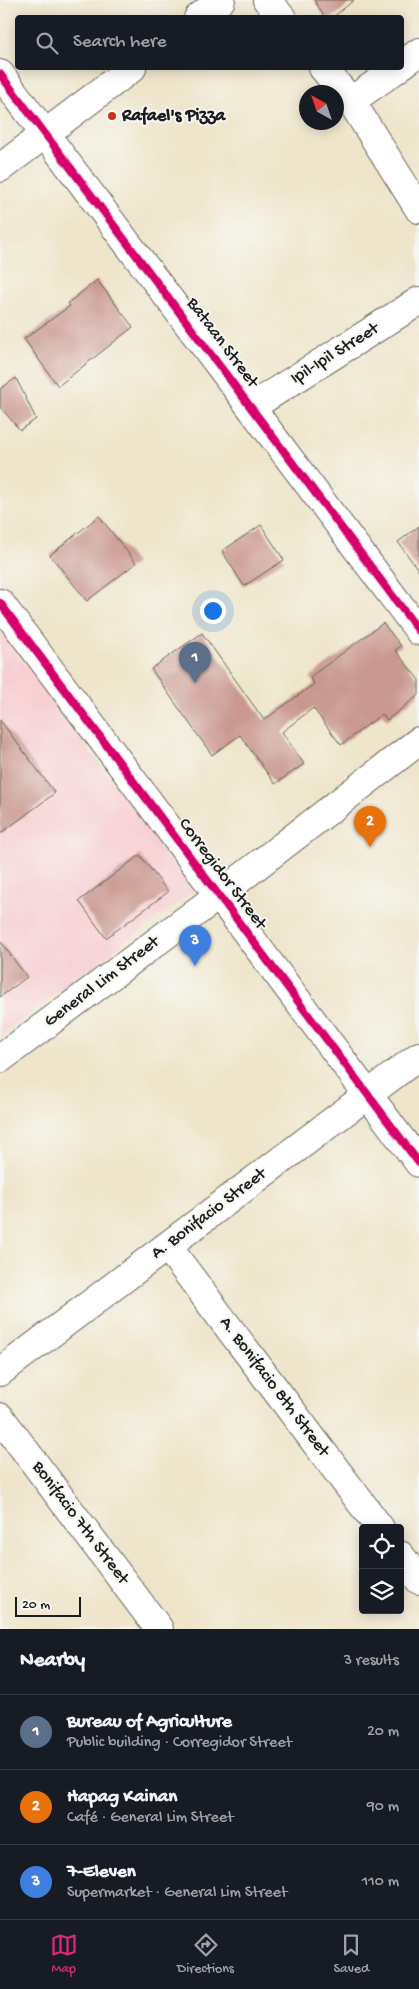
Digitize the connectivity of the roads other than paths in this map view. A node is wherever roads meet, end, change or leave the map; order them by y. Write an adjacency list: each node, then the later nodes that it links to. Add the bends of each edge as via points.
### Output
1 (221, 0): 3 (street)
2 (268, 0): 4 (street)
3 (202, 15)
4 (280, 15)
5 (419, 52): 6 (street)
6 (404, 63)
7 (129, 70): 12 (street)
8 (325, 70): 11 (street)
9 (395, 70): 11 (street)
10 (0, 74): 12 (street, Bataan Street)
11 (351, 101): 14 (street)
12 (45, 134): 13 (street); 16 (street, Bataan Street)
13 (0, 168)
14 (419, 209)
15 (419, 301): 16 (street, Ipil-Ipil Street)
16 (251, 407): 18 (street, Bataan Street)
17 (0, 603): 20 (street, Corregidor Street)
18 (419, 631)
19 (419, 740): 20 (street, General Lim Street)
20 (219, 895): 22 (street, General Lim Street); 23 (street, Corregidor Street)
21 (419, 1056): 23 (street, A. Bonifacio Street)
22 (0, 1059)
23 (368, 1094): 24 (street, Corregidor Street); 25 (street, A. Bonifacio Street)
24 (419, 1162)
25 (168, 1246): 26 (street, A. Bonifacio Street); 28 (street, A. Bonifacio 8th Street)
26 (0, 1372)
27 (0, 1417): 31 (street, Bonifacio 7th Street)
28 (377, 1524)
29 (404, 1560): 30 (street)
30 (419, 1580)
31 (159, 1629)

